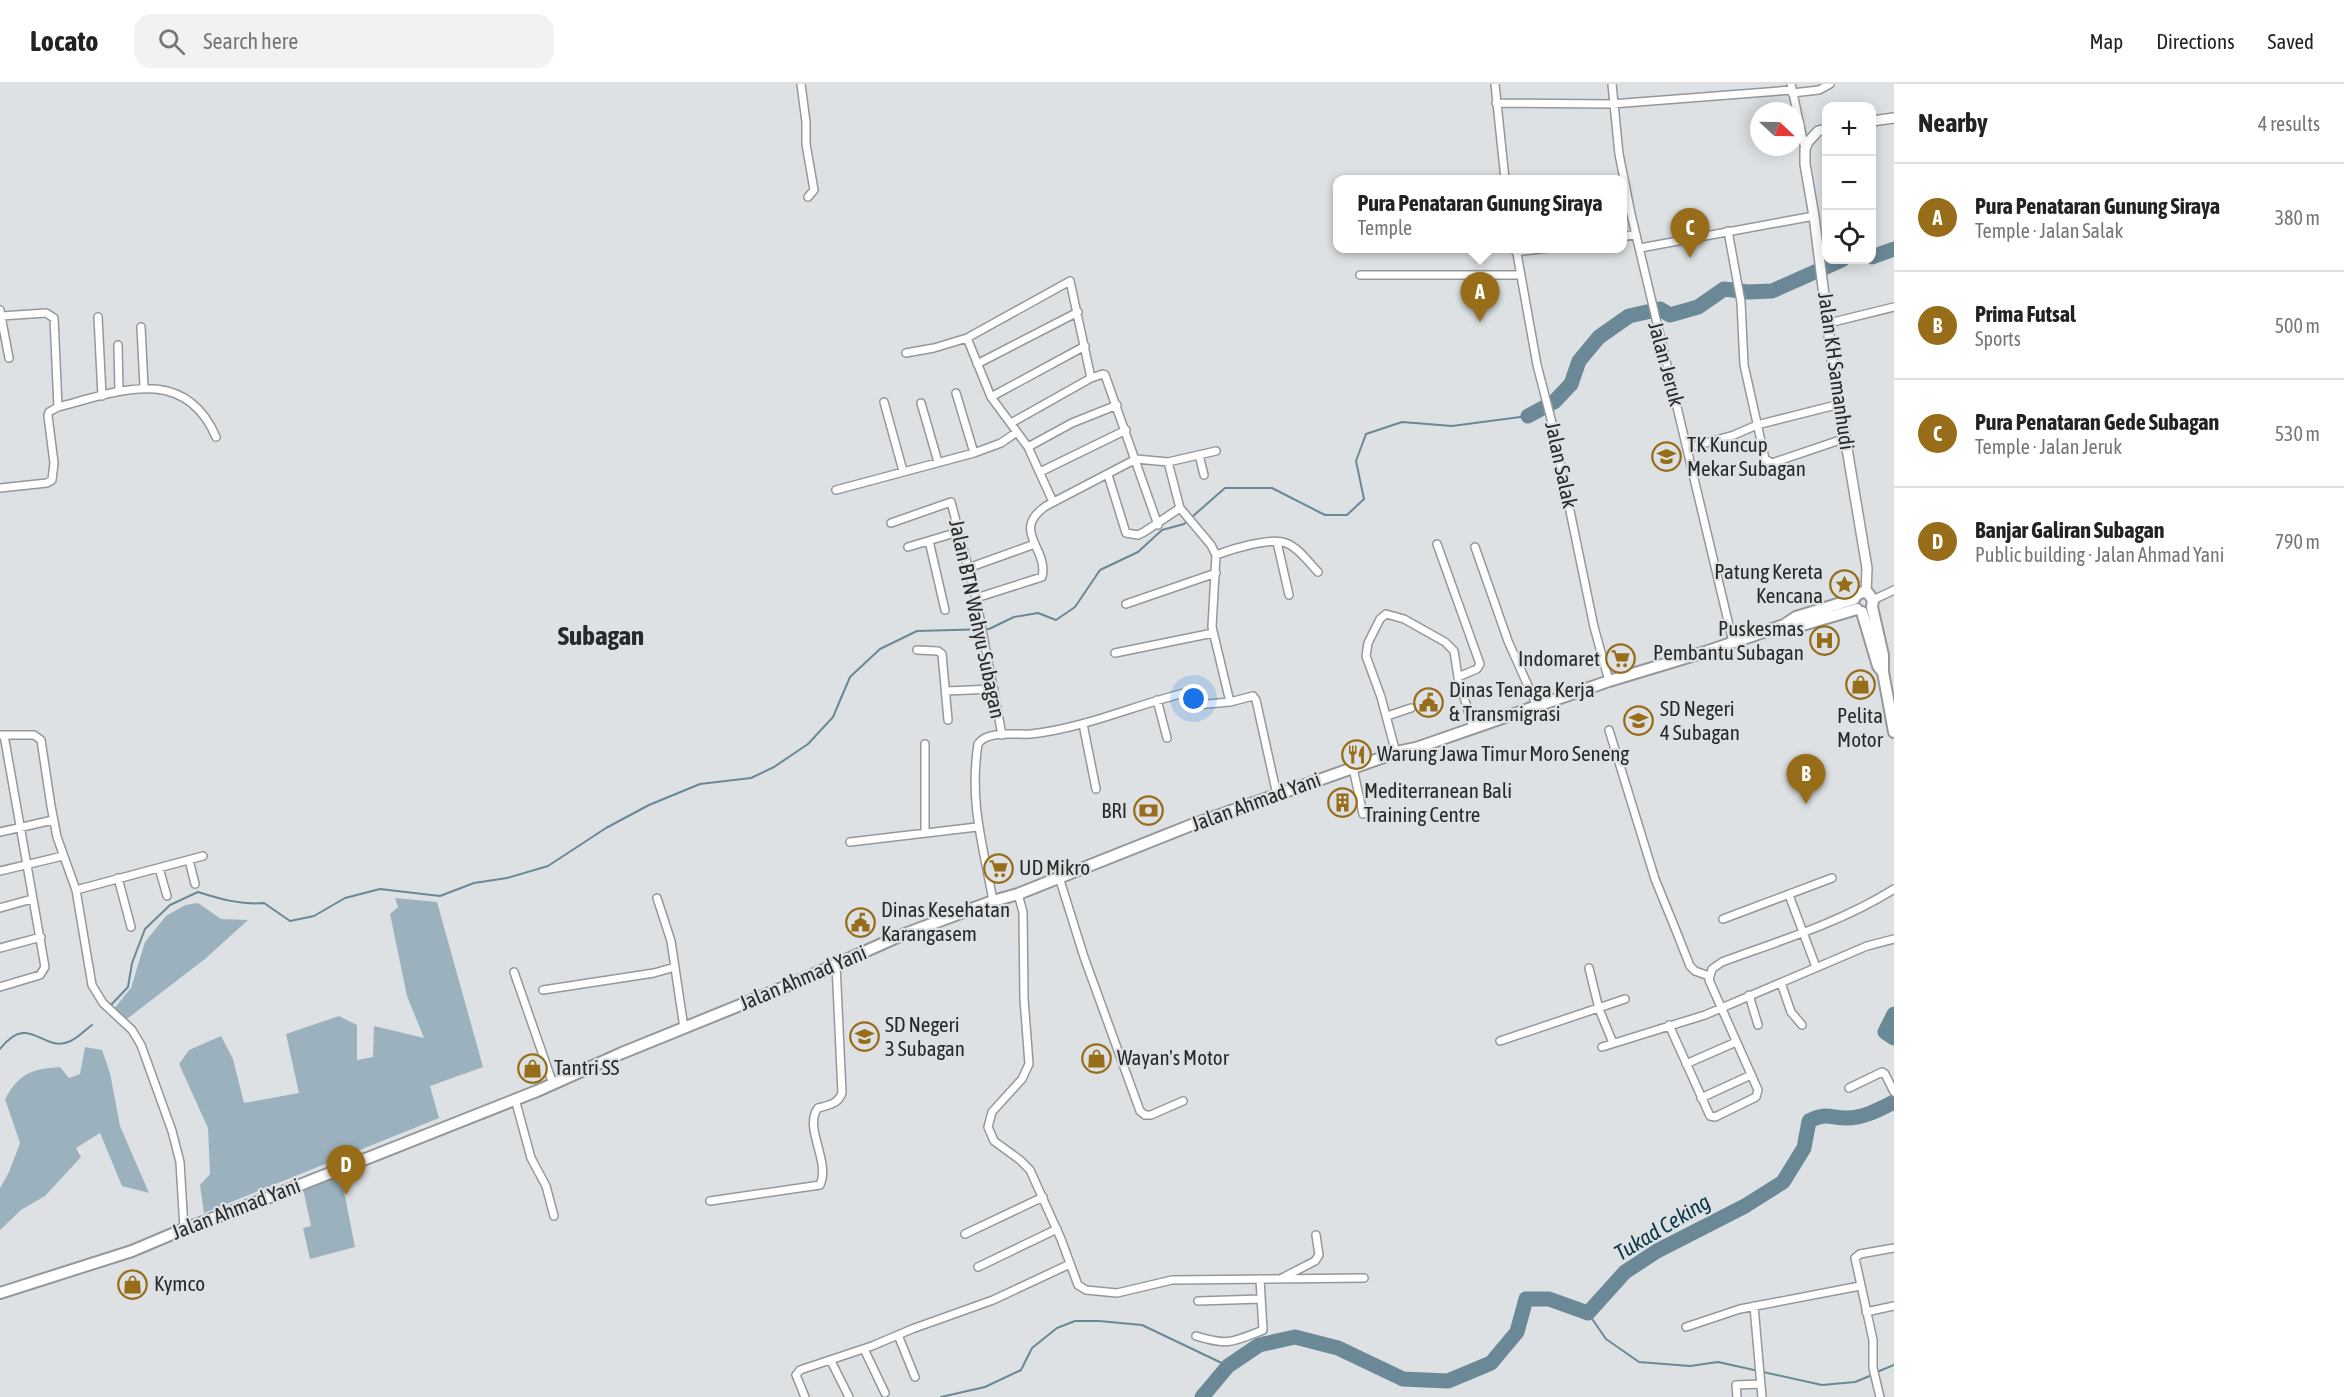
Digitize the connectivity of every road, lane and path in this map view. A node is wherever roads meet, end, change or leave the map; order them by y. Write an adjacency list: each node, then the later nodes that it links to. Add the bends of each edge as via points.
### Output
1 (801, 84): 15 (street, via 814,190)
2 (1495, 84): 6 (street)
3 (1612, 84): 7 (street, Jalan Jeruk)
4 (1830, 84): 5 (street, via 1819,90)
5 (1792, 89): 7 (street); 11 (street)
6 (1496, 103): 7 (street); 12 (street)
7 (1612, 104): 13 (street, Jalan Jeruk)
8 (1894, 118): 9 (main road)
9 (1876, 120)
10 (1822, 131): 11 (main road, via 1810,137)
11 (1805, 149): 16 (main road, Jalan KH Samanhudi)
12 (1504, 175)
13 (1623, 175)
14 (1627, 194): 18 (street, Jalan Jeruk)
15 (808, 196)
16 (1814, 216): 17 (street); 28 (main road, Jalan KH Samanhudi)
17 (1728, 231): 20 (street); 48 (street, via 1740,302 1744,365)
18 (1636, 234): 19 (street); 20 (street, Jalan Jeruk)
19 (1627, 236)
20 (1640, 248): 54 (street, Jalan Jeruk)
21 (1516, 253): 23 (street, Jalan Salak)
22 (1360, 275): 23 (street)
23 (1520, 275): 93 (street, Jalan Salak, via 1594,627)
24 (1894, 307): 28 (street)
25 (1078, 312): 30 (street, via 1070,281); 32 (street); 35 (street)
26 (0, 313): 34 (street); 46 (street, via 46,313 54,318)
27 (98, 316): 40 (street)
28 (1828, 323): 44 (main road, Jalan KH Samanhudi)
29 (141, 327): 37 (street)
30 (967, 338): 33 (street); 35 (street)
31 (118, 345): 38 (street)
32 (1085, 346): 36 (street); 41 (street)
33 (906, 353)
34 (9, 358)
35 (977, 364): 41 (street)
36 (1091, 378): 45 (street, via 1106,375); 47 (street)
37 (144, 387): 38 (street); 51 (street, via 165,390 197,408 206,415)
38 (119, 391): 40 (street)
39 (956, 393): 56 (street)
40 (102, 396): 46 (street)
41 (991, 397): 47 (street)
42 (884, 402): 61 (street)
43 (921, 403): 59 (street)
44 (1840, 404): 48 (street); 52 (main road, Jalan KH Samanhudi)
45 (1117, 405): 49 (street); 53 (street)
46 (58, 407): 65 (street, via 48,416 54,463 52,480)
47 (1011, 423): 50 (street)
48 (1757, 425): 52 (street, via 1765,459 1772,463); 54 (street)
49 (1126, 430): 58 (street); 62 (street)
50 (1017, 432): 53 (street); 56 (street)
51 (216, 436)
52 (1846, 438): 85 (main road, Jalan KH Samanhudi, via 1867,568)
53 (1028, 447): 62 (street)
54 (1688, 448): 89 (street, Jalan Jeruk)
55 (1216, 451): 57 (street)
56 (974, 453): 59 (street)
57 (1199, 455): 60 (street); 64 (street)
58 (1136, 459): 60 (street); 63 (street); 70 (street)
59 (938, 462): 61 (street)
60 (1168, 462): 68 (street)
61 (903, 471): 66 (street)
62 (1040, 472): 67 (street)
63 (1108, 475): 67 (street); 70 (street, via 1126,533 1138,535)
64 (1204, 475)
65 (0, 488)
66 (836, 490)
67 (1053, 502): 74 (street, via 1031,522)
68 (1181, 510): 70 (street); 78 (street)
69 (891, 523): 71 (street, Jalan BTN Wahyu Subagan, via 951,502)
70 (1158, 525)
71 (958, 532): 72 (street); 79 (street, Jalan BTN Wahyu Subagan)
72 (929, 541): 76 (street); 87 (street)
73 (1277, 542): 78 (street); 80 (street, via 1290,545); 83 (street)
74 (1035, 544): 79 (street); 84 (street, via 1042,577)
75 (1437, 544): 92 (street, via 1479,664 1478,669)
76 (908, 547)
77 (1475, 547): 98 (street, via 1508,641)
78 (1216, 555): 81 (street)
79 (968, 568): 84 (street, Jalan BTN Wahyu Subagan)
80 (1318, 572)
81 (1216, 573): 86 (street); 88 (street)
82 (1894, 590): 85 (street)
83 (1289, 595)
84 (976, 598): 94 (street, Jalan BTN Wahyu Subagan)
85 (1864, 603): 89 (highway, Jalan Ahmad Yani, via 1799,626 1784,625); 105 (highway)
86 (1126, 604)
87 (945, 610)
88 (1213, 633): 91 (street); 97 (street)
89 (1733, 642): 93 (highway, Jalan Ahmad Yani)
90 (917, 650): 95 (street, via 942,654)
91 (1115, 653)
92 (1458, 677): 100 (street, via 1450,646 1404,620 1384,615 1368,643 1366,656); 103 (street)
93 (1609, 681): 98 (highway, Jalan Ahmad Yani)
94 (994, 689): 95 (street); 107 (street, Jalan BTN Wahyu Subagan)
95 (946, 691): 101 (street)
96 (1156, 700): 97 (street, Jalan BTN Wahyu Subagan, via 1184,693 1196,705); 102 (street, Jalan BTN Wahyu Subagan); 108 (street)
97 (1230, 702): 113 (street, Jalan BTN Wahyu Subagan, via 1253,696 1256,700)
98 (1537, 706): 103 (highway, Jalan Ahmad Yani)
99 (1411, 708): 100 (street)
100 (1387, 716): 110 (street)
101 (948, 720)
102 (1083, 724): 107 (street, Jalan BTN Wahyu Subagan); 112 (street)
103 (1473, 728): 110 (highway, Jalan Ahmad Yani)
104 (1610, 730): 151 (street, via 1655,879 1690,966)
105 (1894, 732)
106 (2, 735): 115 (street, via 34,735 41,740); 116 (street)
107 (1002, 735): 117 (street, Jalan BTN Wahyu Subagan, via 985,737 978,744)
108 (1167, 738)
109 (925, 744): 119 (street)
110 (1396, 753): 111 (highway, Jalan Ahmad Yani)
111 (1353, 768): 113 (highway, Jalan Ahmad Yani); 114 (street)
112 (1096, 789)
113 (1277, 795): 127 (highway, Jalan Ahmad Yani)
114 (1363, 814)
115 (53, 820): 116 (street); 121 (street)
116 (19, 827): 118 (street); 124 (street)
117 (977, 827): 119 (street); 138 (street, Jalan BTN Wahyu Subagan)
118 (0, 832)
119 (925, 833): 120 (street)
120 (850, 842)
121 (63, 856): 124 (street); 132 (street)
122 (203, 856): 123 (street)
123 (189, 860): 125 (street); 130 (street)
124 (26, 865): 126 (street); 137 (street)
125 (159, 868): 128 (street); 134 (street)
126 (0, 872)
127 (1059, 877): 133 (highway, Jalan Ahmad Yani); 174 (street, via 1140,1111 1150,1115)
128 (118, 878): 132 (street); 141 (street)
129 (1832, 878): 135 (street)
130 (195, 884)
131 (1894, 889): 142 (street)
132 (76, 890): 178 (street, via 92,985 97,996 132,1030 141,1045 172,1131 180,1162)
133 (1018, 894): 138 (highway, Jalan Ahmad Yani); 175 (street, via 1023,912 1029,1064 1022,1079 992,1112 988,1127 994,1141 1030,1170)
134 (167, 896)
135 (1789, 896): 140 (street); 142 (street)
136 (657, 898): 147 (street)
137 (32, 899): 139 (street); 143 (street)
138 (993, 901): 146 (highway, Jalan Ahmad Yani)
139 (0, 908)
140 (1723, 919)
141 (131, 927)
142 (1803, 932): 148 (street); 151 (street, via 1722,962)
143 (40, 937): 145 (street); 153 (street, via 43,973)
144 (1894, 939): 148 (street)
145 (0, 948)
146 (836, 964): 162 (highway, Jalan Ahmad Yani); 176 (street, via 842,1093 834,1103 819,1108 813,1119 823,1167 820,1185)
147 (675, 967): 154 (street); 162 (street)
148 (1816, 967): 152 (street)
149 (1588, 968): 158 (street)
150 (514, 972): 169 (street)
151 (1709, 975): 157 (street)
152 (1781, 983): 155 (street); 161 (street, via 1791,1012)
153 (0, 987)
154 (543, 990)
155 (1749, 995): 157 (street); 160 (street)
156 (1625, 999): 158 (street)
157 (1721, 1008): 159 (street); 165 (street)
158 (1599, 1009): 163 (street); 164 (street)
159 (1670, 1025): 164 (street); 167 (street)
160 (1758, 1025)
161 (1802, 1025)
162 (684, 1028): 169 (highway, Jalan Ahmad Yani)
163 (1500, 1041)
164 (1613, 1042): 166 (street)
165 (1736, 1042): 167 (street); 168 (street)
166 (1602, 1047)
167 (1686, 1064): 172 (street)
168 (1751, 1075): 172 (street); 172 (street, via 1758,1090 1756,1097 1715,1117 1709,1114)
169 (553, 1084): 173 (highway, Jalan Ahmad Yani)
170 (1849, 1088): 171 (street, via 1882,1072)
171 (1894, 1092)
172 (1701, 1098)
173 (515, 1099): 177 (street, via 531,1158 546,1186); 178 (highway, Jalan Ahmad Yani)
174 (1183, 1101)
175 (1043, 1197): 179 (street); 180 (street)
176 (710, 1201)
177 (554, 1216)
178 (184, 1229): 189 (highway, Jalan Ahmad Yani, via 132,1251)
179 (1057, 1229): 183 (street); 184 (street)
180 (965, 1234)
181 (1316, 1235): 187 (street, via 1319,1255 1315,1261)
182 (1894, 1248): 188 (street, via 1856,1256)
183 (1070, 1264): 186 (street, via 1078,1285 1100,1293 1117,1293 1172,1280); 196 (street, via 993,1300)
184 (978, 1268)
185 (1364, 1278): 187 (street)
186 (1260, 1279): 187 (street); 190 (street)
187 (1279, 1279)
188 (1860, 1286): 192 (street); 194 (street)
189 (0, 1293)
190 (1261, 1299): 191 (street); 197 (street, via 1263,1330 1232,1343)
191 (1198, 1301)
192 (1754, 1306): 195 (street); 201 (street)
193 (1894, 1306): 194 (street)
194 (1866, 1312): 207 (street)
195 (1686, 1327)
196 (898, 1335): 198 (street); 200 (street)
197 (1196, 1336)
198 (864, 1349): 199 (street); 202 (street)
199 (831, 1361): 203 (street, via 800,1370 796,1375); 204 (street)
200 (915, 1377)
201 (1761, 1384): 205 (street, via 1736,1385); 206 (street)
202 (885, 1393)
203 (805, 1397)
204 (849, 1397)
205 (1737, 1397)
206 (1762, 1397)
207 (1880, 1397)

